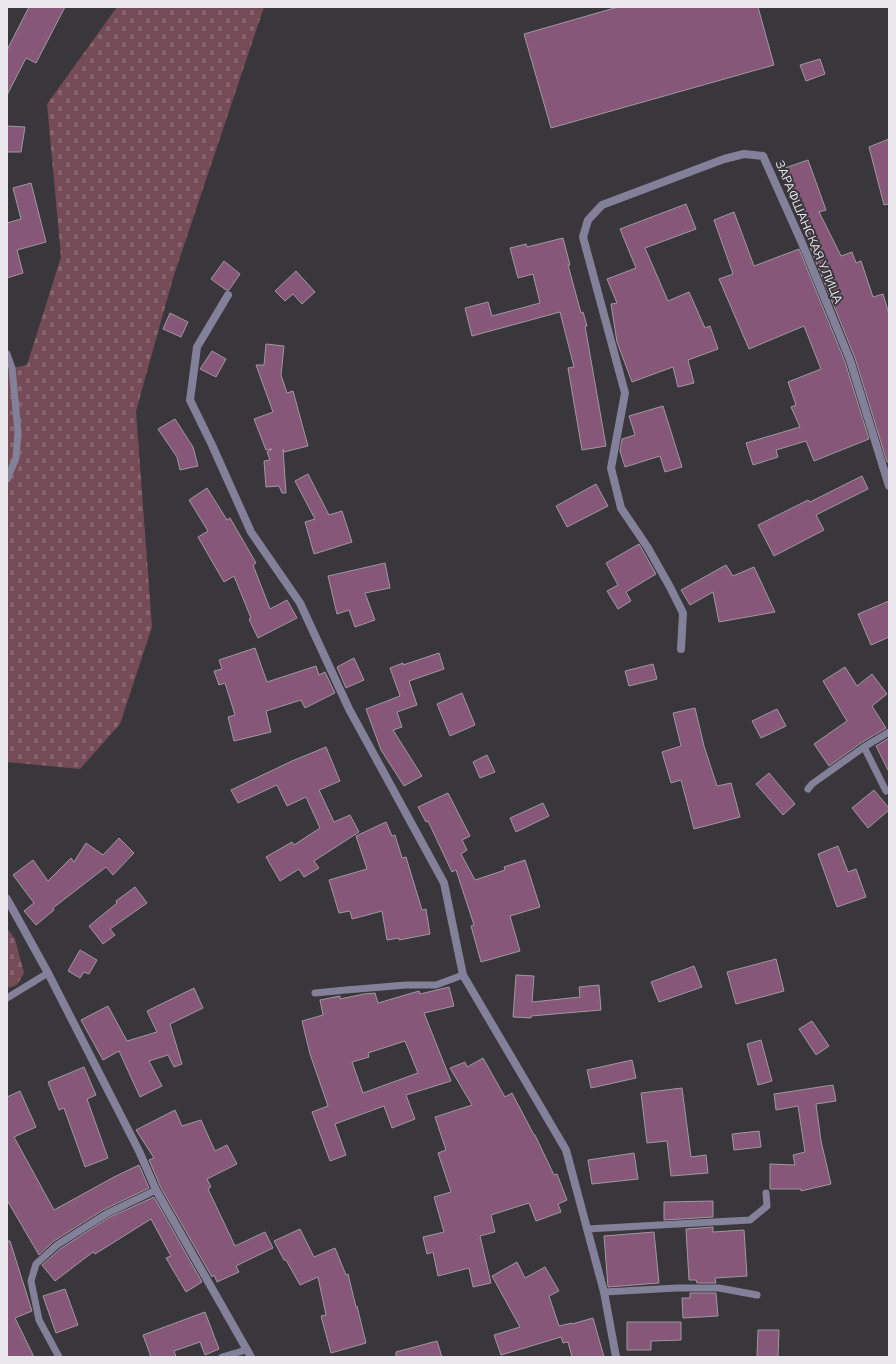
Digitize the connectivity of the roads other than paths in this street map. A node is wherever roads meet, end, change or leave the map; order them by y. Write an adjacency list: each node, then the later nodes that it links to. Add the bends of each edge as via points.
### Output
1 (228, 296): 12 (street, via 197,347 190,400 251,532 300,603 349,709 444,883)
2 (7, 354): 3 (lane, via 12,368 18,432 16,458)
3 (7, 479)
4 (889, 486): 5 (street, ЗАРАФШАНСКАЯ УЛИЦА, via 850,360 763,156 744,154 724,159 602,205 588,220 583,237 625,393 611,468 621,508 648,548 683,613)
5 (681, 649)
6 (889, 732): 7 (lane)
7 (864, 747): 8 (lane); 9 (lane)
8 (808, 789)
9 (886, 791)
10 (7, 899): 11 (street)
11 (48, 973): 14 (lane); 15 (street, via 139,1151)
12 (463, 975): 13 (lane, via 436,985 406,985); 17 (street, via 566,1150)
13 (315, 994)
14 (7, 998)
15 (156, 1190): 20 (street); 21 (lane, via 106,1214 57,1245 36,1264 31,1281 39,1320)
16 (766, 1193): 17 (lane, via 767,1206 750,1220)
17 (587, 1229): 18 (street)
18 (604, 1292): 19 (lane, via 719,1288); 23 (street)
19 (757, 1295)
20 (248, 1354): 22 (lane)
21 (59, 1357)
22 (222, 1357)
23 (616, 1357)

